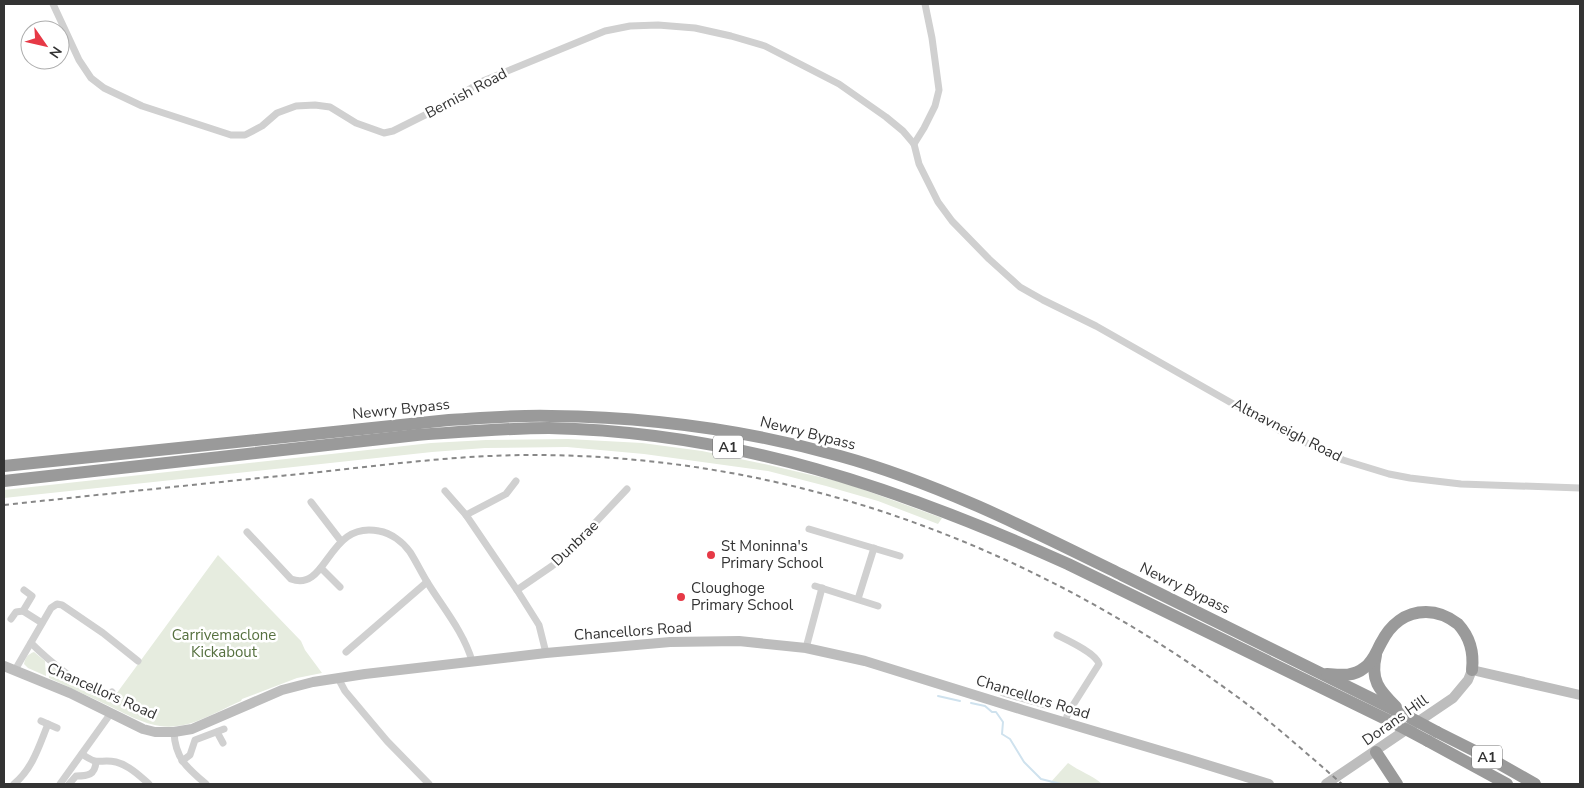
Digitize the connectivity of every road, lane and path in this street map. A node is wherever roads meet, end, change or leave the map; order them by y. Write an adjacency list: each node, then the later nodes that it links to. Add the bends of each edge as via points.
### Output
1 (52, 4): 3 (street, Bernish Road, via 79,60 91,78 104,88 142,106 231,135 245,135 278,113 296,106 315,105 330,107 356,123 384,133 393,131 483,81 572,43 605,31 658,25 695,28 765,46 839,84 886,117)
2 (925, 4): 3 (street, via 939,90 935,106)
3 (914, 144): 4 (street, Bernish Road, via 919,164 938,202 952,221)
4 (1020, 286): 8 (street, Altnavneigh Road, via 1279,430 1343,460 1389,474 1428,481)
5 (4, 466): 39 (highway, Newry Bypass / A1, via 502,417 601,417 724,430 842,457 951,494)
6 (4, 480): 48 (highway, Newry Bypass / A1, via 484,430 549,428 604,431 709,444 787,460 927,505 1020,542)
7 (516, 480): 12 (street, via 506,494)
8 (1580, 488)
9 (627, 489): 22 (street, Dunbrae, via 557,562)
10 (445, 491): 12 (street)
11 (311, 502): 15 (street)
12 (466, 515): 22 (street)
13 (809, 529): 16 (street)
14 (247, 532): 18 (street, via 291,579 306,581)
15 (341, 542): 18 (street); 19 (street, via 351,533 369,529 385,532 399,540)
16 (874, 548): 17 (street); 23 (street)
17 (900, 556)
18 (321, 568): 20 (street)
19 (427, 582): 31 (street); 35 (street, via 463,637)
20 (340, 587)
21 (24, 590): 25 (street, via 32,596)
22 (517, 590): 32 (street, via 539,625)
23 (858, 599): 24 (street); 30 (street, via 818,587)
24 (878, 606)
25 (23, 611): 26 (street, via 16,612); 27 (street)
26 (11, 619)
27 (42, 623): 29 (street); 34 (street, via 55,601)
28 (1057, 635): 49 (street, via 1093,655 1099,664)
29 (31, 643): 37 (street); 41 (street, via 87,688 105,694)
30 (806, 648): 32 (street, Chancellors Road, via 763,642 719,641); 46 (street, Chancellors Road, via 866,661)
31 (346, 652)
32 (546, 653): 35 (street, Chancellors Road)
33 (1376, 653): 38 (highway, via 1388,631 1400,620 1414,613 1432,612 1449,618 1464,631 1472,649); 39 (highway, via 1370,663 1357,672 1342,675); 48 (highway, via 1375,680)
34 (138, 661)
35 (472, 661): 40 (street, Chancellors Road)
36 (4, 666): 37 (street, Chancellors Road)
37 (15, 670): 47 (street, Chancellors Road)
38 (1472, 670): 43 (street); 56 (street, Dorans Hill, via 1453,698)
39 (1320, 673): 48 (highway, Newry Bypass / A1)
40 (338, 678): 52 (street, Chancellors Road, via 286,689 192,730); 66 (street, via 387,741)
41 (112, 692)
42 (1003, 693): 44 (street)
43 (1580, 695)
44 (1026, 700): 45 (street); 46 (street)
45 (1045, 705)
46 (1023, 710): 49 (street, Chancellors Road)
47 (111, 713): 52 (street, Chancellors Road, via 148,730); 57 (street)
48 (1403, 719): 54 (highway, Newry Bypass / A1, bridge)
49 (1065, 722): 67 (street, Chancellors Road)
50 (57, 728): 61 (street, via 44,722 32,763)
51 (224, 729): 53 (street)
52 (174, 732): 58 (street, via 177,754)
53 (217, 732): 55 (street); 58 (street, via 195,740 190,755)
54 (1433, 736): 60 (highway, Newry Bypass / A1); 72 (highway, Newry Bypass / A1, via 1491,758)
55 (223, 743)
56 (1376, 752): 68 (street, Dorans Hill); 69 (highway)
57 (82, 754): 59 (street); 62 (street)
58 (182, 760): 65 (street)
59 (96, 762): 63 (street, via 93,772 88,776 76,776); 64 (street, via 117,762)
60 (1466, 762): 70 (highway); 71 (highway, Newry Bypass / A1)
61 (14, 784)
62 (60, 784)
63 (69, 784)
64 (148, 784)
65 (206, 784)
66 (429, 784)
67 (1269, 784)
68 (1326, 784)
69 (1397, 784)
70 (1488, 784)
71 (1506, 784)
72 (1535, 784)

